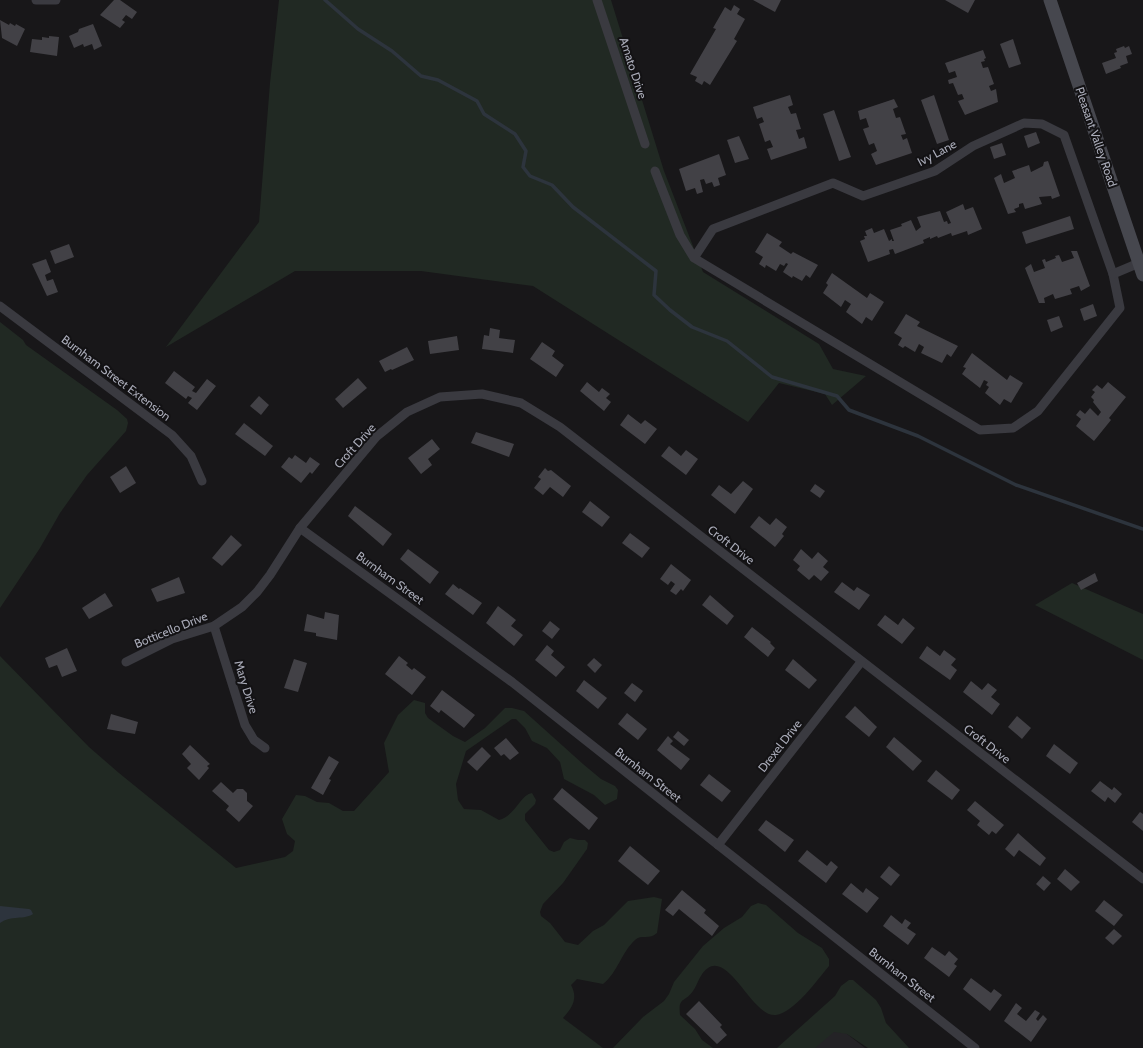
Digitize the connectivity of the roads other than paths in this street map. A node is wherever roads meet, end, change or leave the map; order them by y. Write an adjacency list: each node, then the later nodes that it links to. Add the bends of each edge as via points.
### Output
1 (36, 0): 2 (street)
2 (56, 0)
3 (597, 0): 5 (street, Amato Drive)
4 (1050, 0): 8 (main road, Pleasant Valley Road)
5 (645, 144)
6 (655, 171): 7 (street, Ivy Lane, via 680,235)
7 (694, 258): 9 (street, Ivy Lane, via 980,430 1013,428 1038,411 1120,308); 9 (street, Ivy Lane, via 713,229 833,183 863,196 935,171 973,146 1024,123 1042,124 1064,135)
8 (1141, 269): 9 (street)
9 (1113, 274)
10 (0, 306): 11 (street, Burnham Street Extension, via 172,435 191,456)
11 (202, 481)
12 (300, 528): 13 (street, Botticello Drive, via 257,592 242,607); 15 (street, Croft Drive, via 376,437 407,412 440,397 482,394 521,404 560,427); 17 (street, Burnham Street, via 512,682)
13 (214, 626): 14 (street, Botticello Drive, via 172,639); 16 (street, Mary Drive, via 245,725 254,740)
14 (126, 662)
15 (861, 662): 17 (street, Drexel Drive); 18 (street, Croft Drive)
16 (265, 748)
17 (718, 845): 19 (street, Burnham Street)
18 (1143, 879)
19 (975, 1048)

